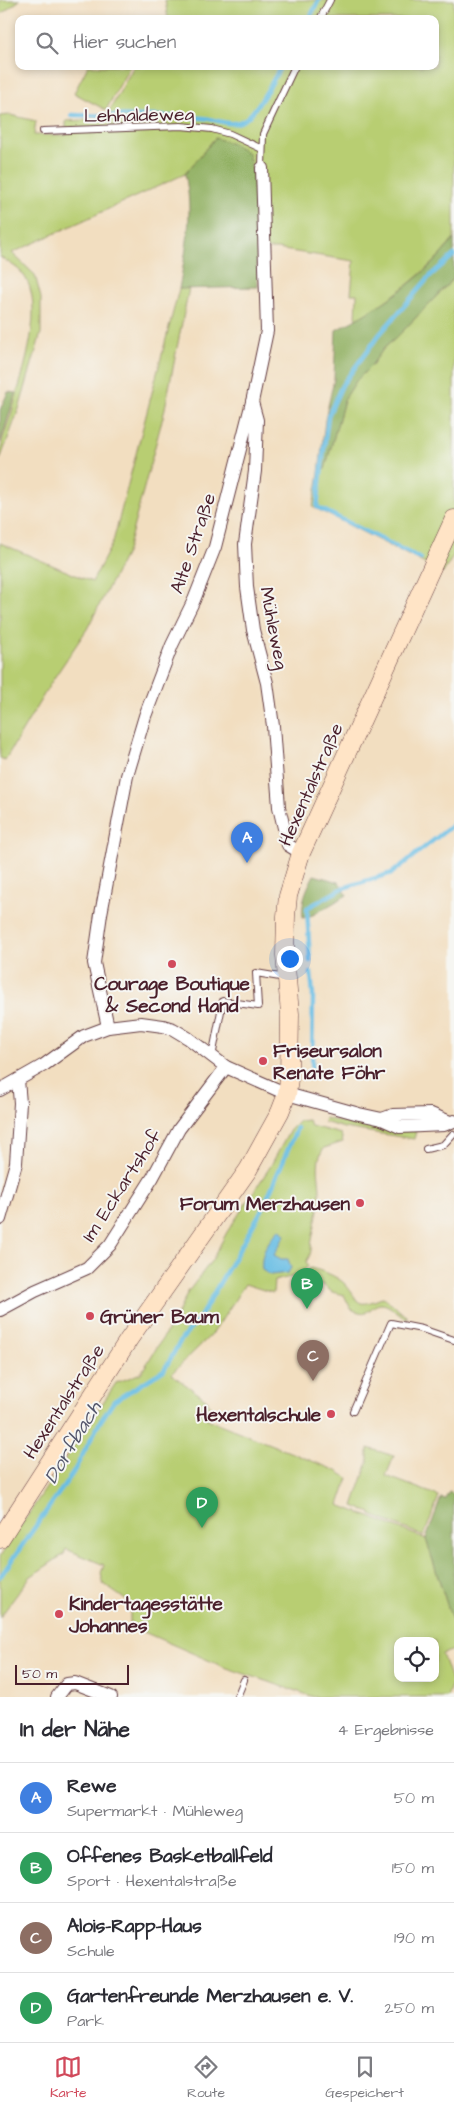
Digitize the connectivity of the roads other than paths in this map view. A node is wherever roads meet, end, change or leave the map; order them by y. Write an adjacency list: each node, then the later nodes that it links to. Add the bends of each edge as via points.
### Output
1 (330, 0): 2 (lane)
2 (322, 15)
3 (293, 70): 5 (lane, Alte Straße, via 263,134)
4 (43, 131): 5 (lane, Lehhaldeweg, via 181,126 230,134)
5 (262, 149): 6 (lane, Alte Straße)
6 (262, 168): 7 (street, Alte Straße, via 267,331)
7 (252, 402): 9 (street, Mühleweg, via 257,420 255,471 245,544 247,587 253,630 267,682 279,807 288,845); 11 (street, Alte Straße, via 215,547 144,716 127,776 94,963)
8 (454, 519): 9 (main road, Hexentalstraße)
9 (301, 853): 10 (main road, Hexentalstraße, via 288,896 285,930)
10 (287, 978): 12 (lane, via 256,973 258,1006 223,1001); 16 (main road, Hexentalstraße, via 290,1014)
11 (108, 1027): 12 (street, via 134,1023 163,1026 188,1038); 14 (street, via 84,1036)
12 (212, 1057): 13 (street)
13 (226, 1068): 16 (street); 20 (street, Im Eckartshof, via 179,1129 154,1177 110,1245 87,1268)
14 (18, 1080): 15 (street); 19 (street, via 20,1112 16,1163)
15 (0, 1090)
16 (287, 1094): 17 (street, via 382,1119 400,1127 444,1125); 23 (main road, Hexentalstraße, via 248,1170 129,1339)
17 (453, 1128): 18 (lane, via 443,1145)
18 (426, 1149)
19 (0, 1219)
20 (0, 1310)
21 (454, 1340): 22 (lane, via 390,1323)
22 (353, 1411)
23 (0, 1539)
24 (244, 1680): 28 (lane)
25 (85, 1692): 26 (street, via 75,1683 67,1684); 27 (street)
26 (57, 1697)
27 (111, 1697)
28 (236, 1697)

